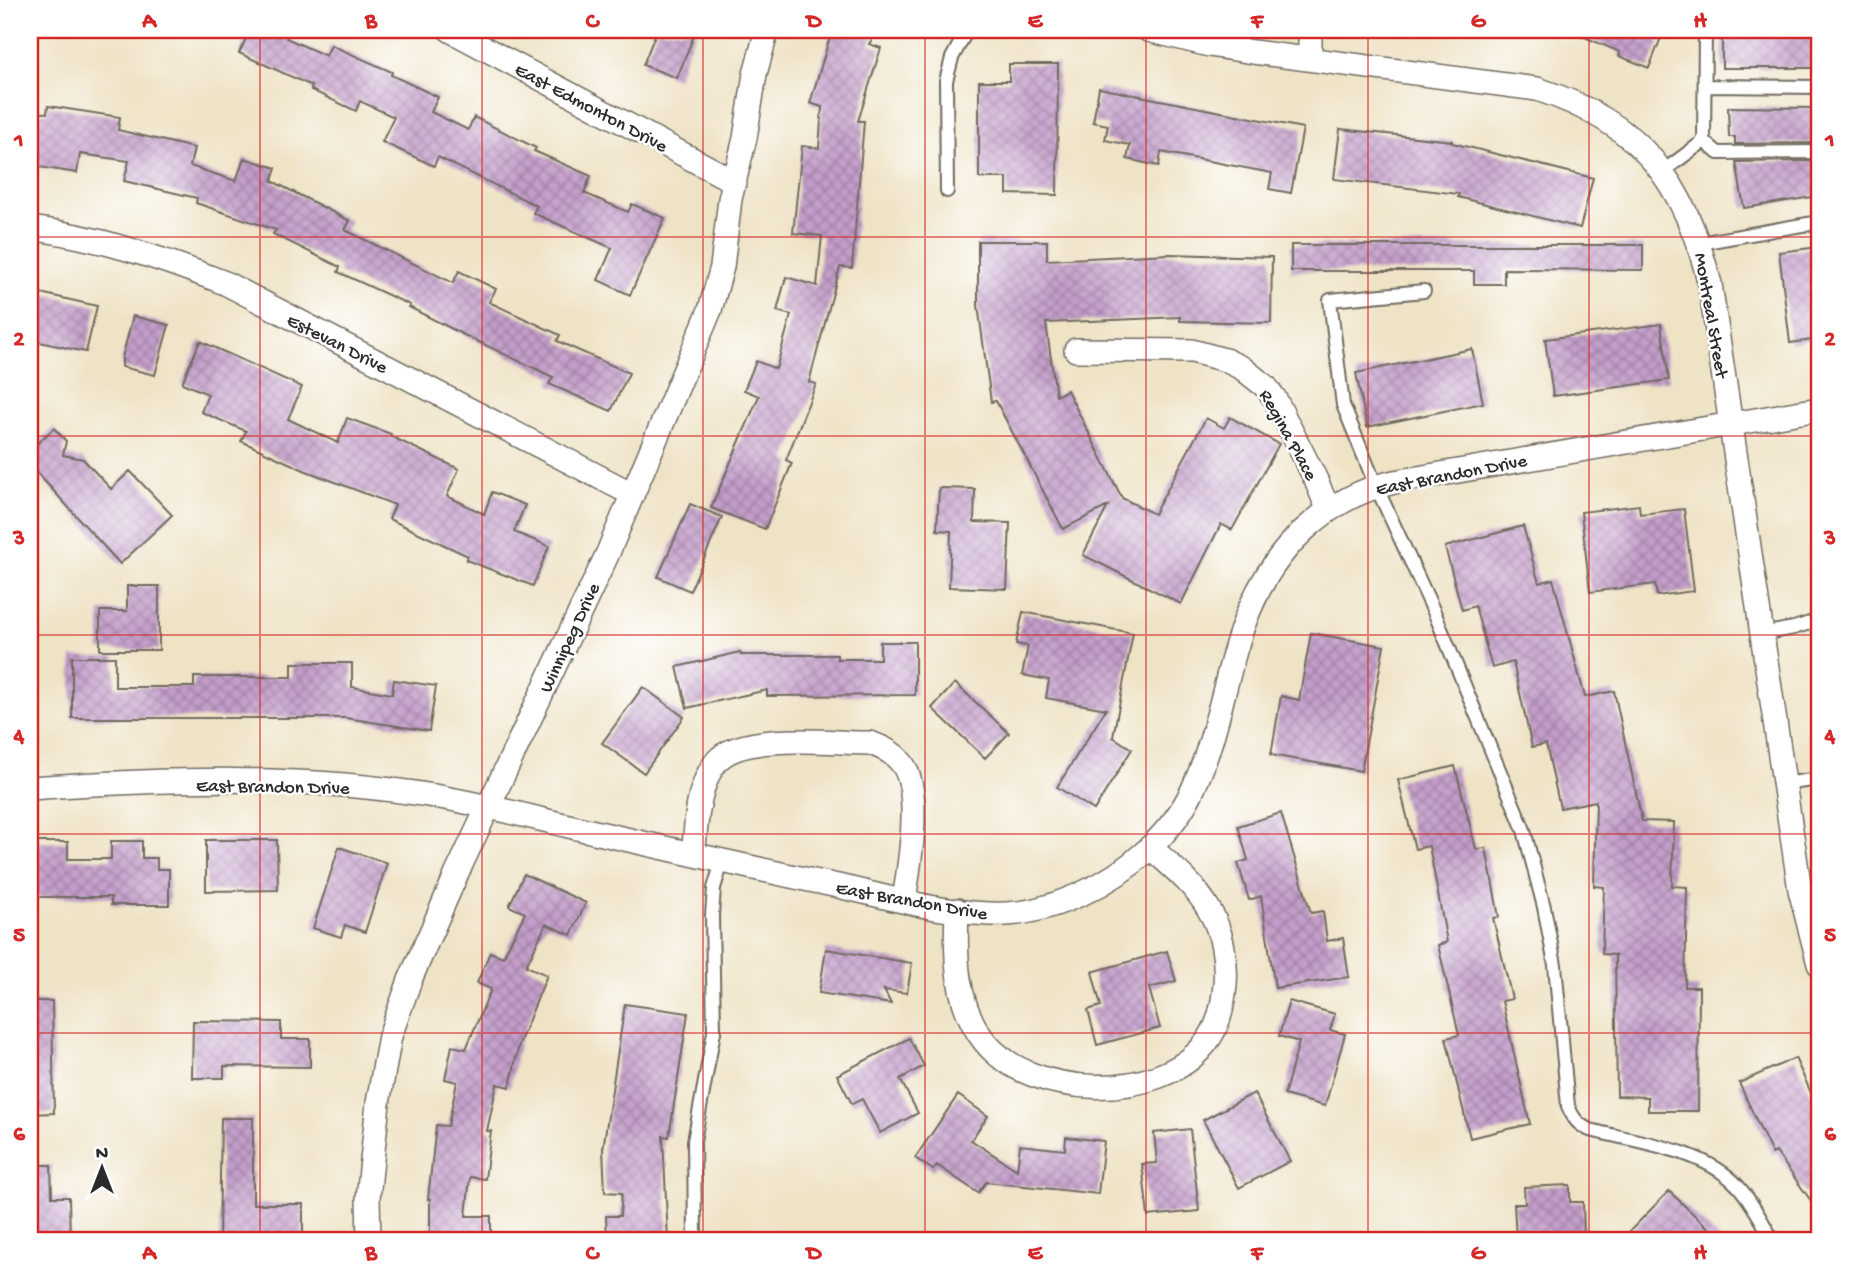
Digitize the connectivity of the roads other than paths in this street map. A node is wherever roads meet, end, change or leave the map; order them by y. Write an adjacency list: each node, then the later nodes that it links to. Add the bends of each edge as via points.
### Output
1 (450, 30): 13 (street, East Edmonton Drive)
2 (767, 30): 13 (street, Winnipeg Drive)
3 (967, 30): 14 (lane, via 946,82)
4 (1148, 30): 7 (street, Montreal Street, via 1209,45)
5 (1310, 30): 7 (street)
6 (1705, 30): 8 (lane)
7 (1310, 59): 12 (street, Montreal Street, via 1505,83 1556,95 1625,131)
8 (1705, 86): 9 (lane); 10 (lane)
9 (1819, 87)
10 (1704, 141): 11 (lane, via 1717,153); 12 (lane)
11 (1819, 152)
12 (1662, 172): 17 (street, Montreal Street, via 1687,211)
13 (735, 181): 23 (street, Winnipeg Drive, via 722,267 709,310)
14 (947, 191)
15 (1819, 222): 17 (lane)
16 (30, 228): 23 (street, Estevan Drive, via 107,242 225,283)
17 (1699, 243): 21 (street, Montreal Street, via 1710,284)
18 (1424, 291): 22 (lane, via 1330,300 1343,405)
19 (1076, 350): 24 (street, Regina Place, via 1192,351 1242,368 1275,399)
20 (1819, 409): 21 (street, East Brandon Drive)
21 (1731, 424): 22 (street, East Brandon Drive); 26 (street, Montreal Street)
22 (1376, 486): 24 (street, East Brandon Drive); 39 (lane, via 1435,614 1524,830 1555,965 1568,1106 1573,1117 1590,1130 1692,1156 1716,1168 1747,1197)
23 (632, 494): 30 (street, Winnipeg Drive)
24 (1328, 509): 31 (street, East Brandon Drive, via 1289,545 1257,590 1238,637 1192,792)
25 (1819, 620): 26 (lane)
26 (1761, 634): 28 (street, Montreal Street)
27 (1819, 779): 28 (lane)
28 (1784, 784): 36 (street, Montreal Street, via 1800,890)
29 (30, 788): 30 (street, East Brandon Drive, via 320,782)
30 (488, 807): 32 (street, East Brandon Drive); 37 (street, Winnipeg Drive, via 410,980 390,1036 368,1198)
31 (1150, 846): 35 (street, East Brandon Drive, via 1112,877 1065,901 1009,914); 35 (street, via 1208,908 1218,929 1226,975 1218,1022 1197,1053 1168,1074 1141,1082 1082,1086 1024,1072 1000,1058 984,1040 962,991 955,947)
32 (693, 854): 33 (street, East Brandon Drive); 34 (street, via 704,785 721,757 765,743 870,743 896,757 910,783 912,835)
33 (722, 862): 34 (street, East Brandon Drive); 38 (lane, via 712,915 714,1032 694,1141)
34 (904, 900): 35 (street, East Brandon Drive)
35 (957, 910)
36 (1819, 964)
37 (369, 1240)
38 (695, 1240)
39 (1773, 1240)

